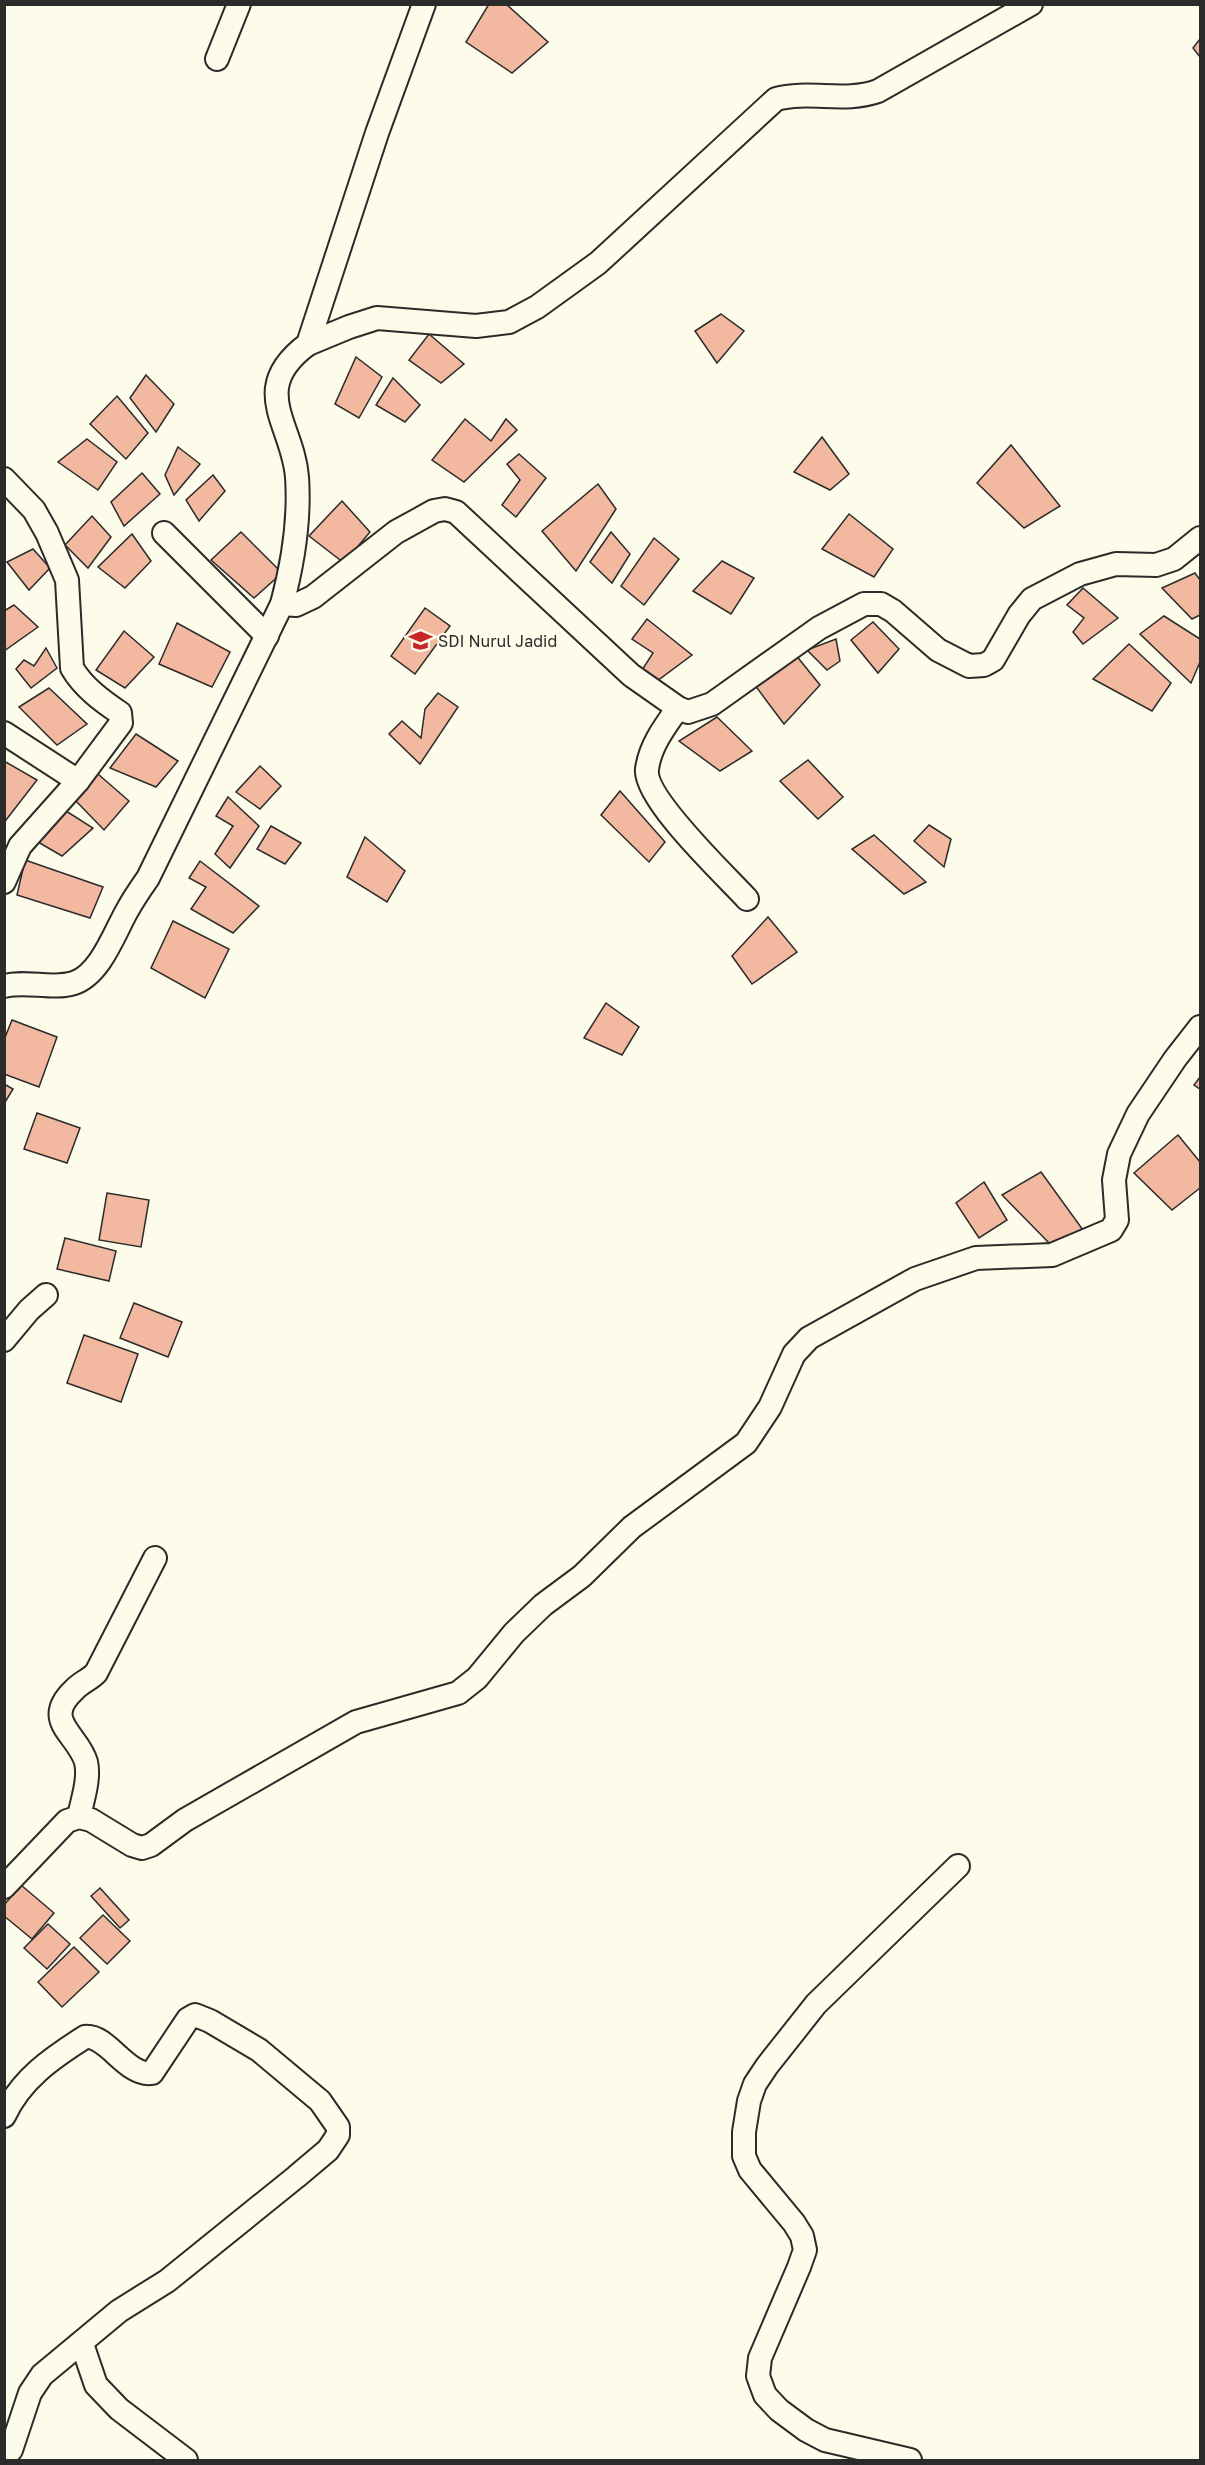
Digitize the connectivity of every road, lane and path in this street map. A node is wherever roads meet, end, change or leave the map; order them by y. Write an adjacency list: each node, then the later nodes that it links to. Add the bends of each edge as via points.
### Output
1 (239, 4): 4 (street)
2 (424, 4): 5 (street)
3 (1031, 4): 5 (street, via 878,91 863,96 791,95 776,99 598,263 509,322 476,326 377,318)
4 (217, 59)
5 (308, 344): 9 (street, via 294,354 276,390 276,409 297,474 298,502 292,570)
6 (4, 479): 13 (street, via 34,510 67,580 72,668 77,678 120,713 114,735)
7 (164, 533): 10 (street)
8 (1200, 538): 11 (street, via 1174,558 1156,565 1116,564 1080,574 1032,599 993,660 984,665 969,666 938,650 893,610 881,604 864,604 819,628 712,704 688,712)
9 (282, 604): 10 (street); 11 (street, via 296,605 313,597 396,532 434,511 446,509 456,512 631,675)
10 (267, 636): 16 (street, via 111,947 84,978 74,983)
11 (678, 708): 15 (street, via 650,756 646,772 650,789 675,822)
12 (4, 733): 13 (street)
13 (78, 782): 14 (street, via 20,846)
14 (4, 882)
15 (747, 898)
16 (4, 986)
17 (1200, 1027): 21 (street, via 1138,1114 1119,1154 1114,1180 1117,1220 1112,1230 1052,1255 976,1258 915,1279 809,1338 794,1354 770,1407 746,1443 632,1527 582,1576 543,1605 477,1678 458,1693 356,1722 142,1848 91,1820)
18 (46, 1295): 19 (street)
19 (4, 1340)
20 (155, 1558): 21 (street, via 96,1673 75,1688 60,1714 61,1723 86,1764)
21 (79, 1818): 23 (street, via 67,1821)
22 (958, 1866): 26 (street, via 816,2004 767,2066 749,2101 744,2156 750,2170 794,2223 805,2250 760,2358 758,2376 765,2396)
23 (4, 1887)
24 (4, 2116): 25 (street, via 34,2074 85,2037 95,2038 147,2074 156,2069 188,2019 195,2015 259,2050 320,2101 338,2127 338,2135 328,2150 167,2281 119,2311)
25 (82, 2344): 27 (street, via 42,2375 30,2393); 28 (street, via 96,2385 119,2409)
26 (825, 2450): 29 (street)
27 (12, 2456)
28 (186, 2460)
29 (907, 2460)

